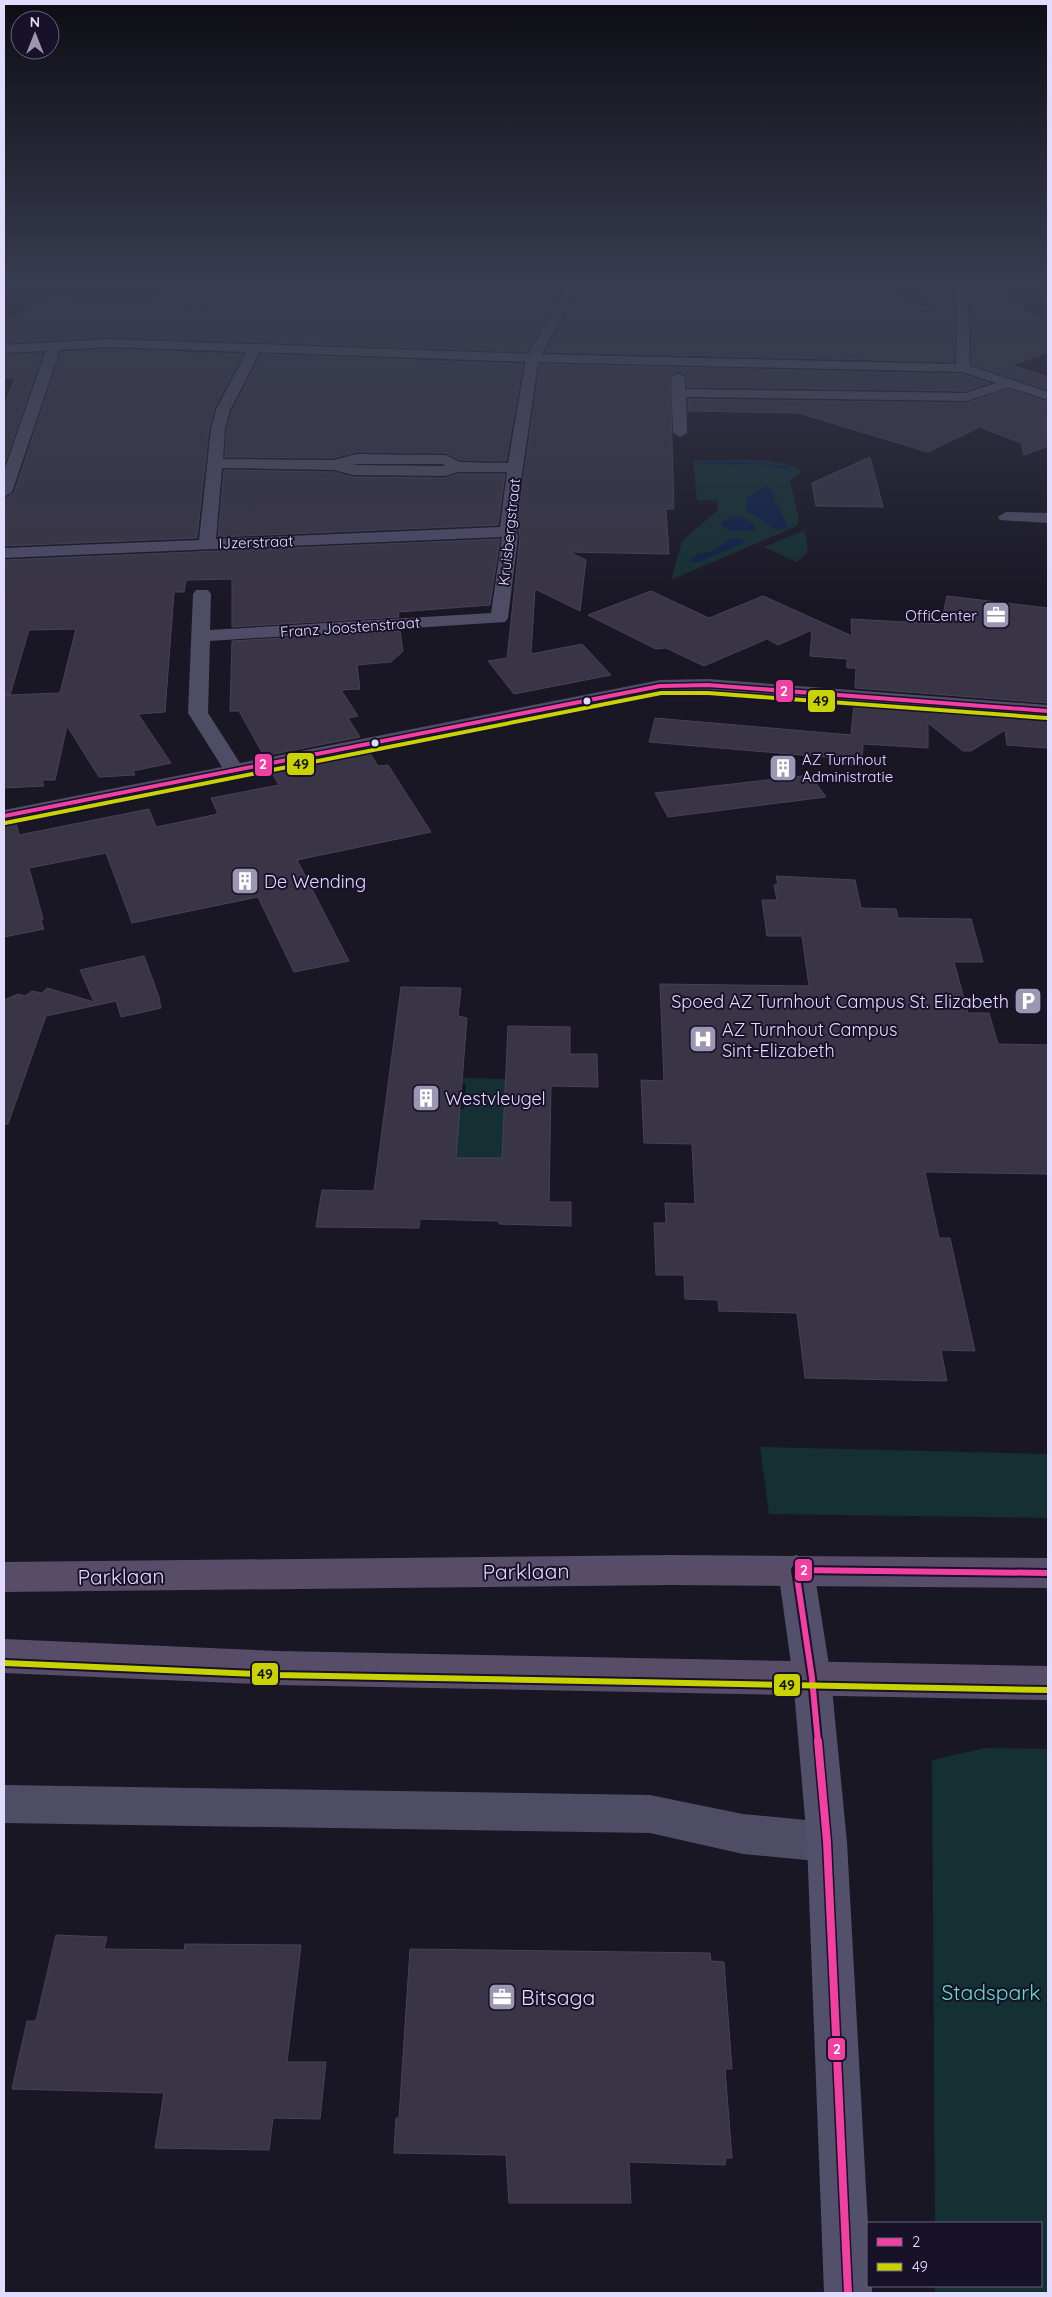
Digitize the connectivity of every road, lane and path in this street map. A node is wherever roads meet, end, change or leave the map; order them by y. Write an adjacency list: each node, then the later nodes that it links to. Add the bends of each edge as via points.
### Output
1 (39, 390): 11 (street)
2 (233, 390): 9 (street, via 223,410)
3 (528, 390): 10 (street, Kruisbergstraat)
4 (987, 390): 6 (street, via 966,397)
5 (1031, 390): 7 (street)
6 (678, 393): 8 (street)
7 (1048, 396)
8 (680, 433)
9 (214, 463): 10 (street, via 335,465 353,470); 15 (street)
10 (516, 468): 14 (street, Kruisbergstraat, via 507,522)
11 (4, 492)
12 (1006, 517): 13 (street)
13 (1048, 518)
14 (509, 532): 15 (street, IJzerstraat); 18 (street, Kruisbergstraat)
15 (208, 544): 16 (street, IJzerstraat)
16 (4, 553)
17 (202, 594): 19 (street)
18 (499, 618): 19 (street, Franz Joostenstraat)
19 (201, 636): 21 (street, via 198,713)
20 (1048, 711): 21 (street, via 682,684)
21 (234, 769): 22 (street)
22 (4, 816)
23 (796, 1570): 24 (main road, Parklaan); 25 (main road, Parklaan); 27 (street)
24 (1048, 1573)
25 (4, 1577)
26 (4, 1656): 27 (main road, via 277,1668)
27 (812, 1678): 28 (main road); 30 (street)
28 (1048, 1683)
29 (4, 1804): 30 (street, via 650,1814 743,1834)
30 (827, 1842): 31 (street)
31 (848, 2293)

